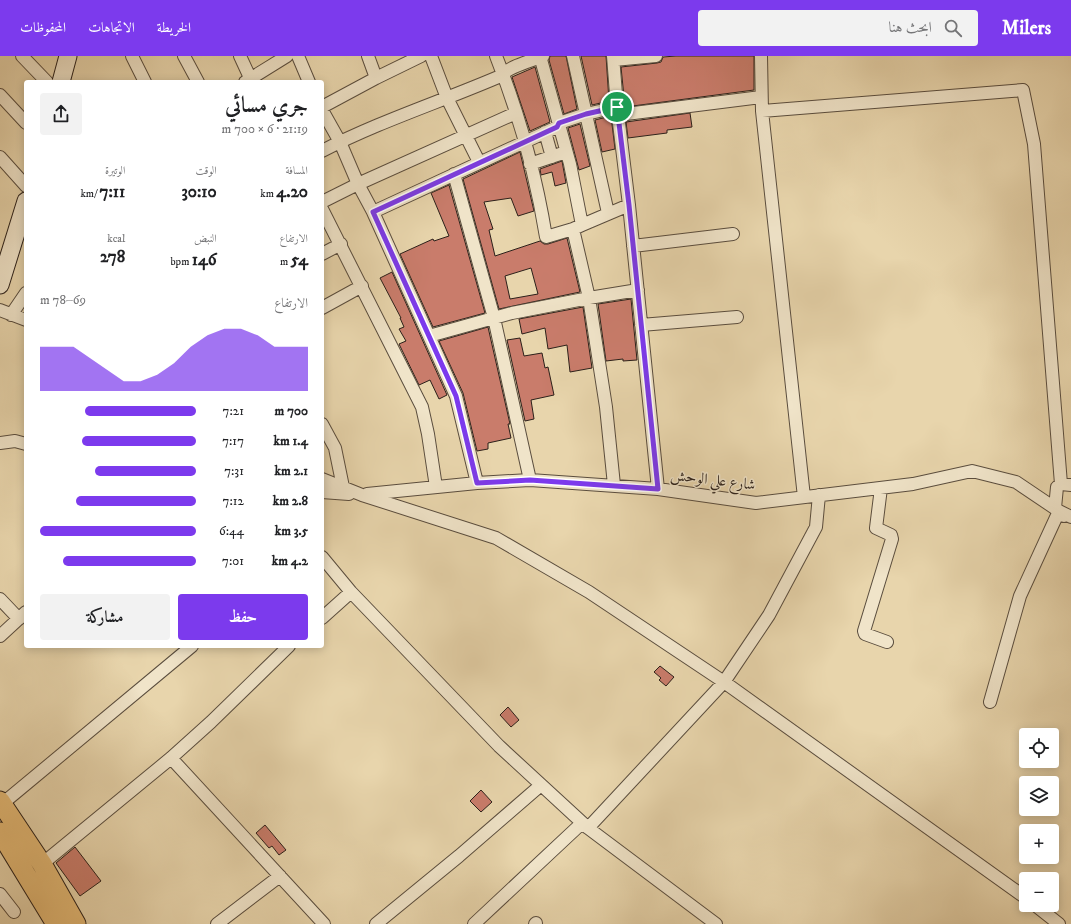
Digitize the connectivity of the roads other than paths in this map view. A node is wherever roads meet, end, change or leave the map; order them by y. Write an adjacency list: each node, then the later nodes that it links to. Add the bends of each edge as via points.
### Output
1 (22, 56): 19 (street)
2 (68, 56): 20 (main road)
3 (132, 56): 21 (street)
4 (184, 56): 22 (street)
5 (240, 56): 23 (street)
6 (287, 56): 24 (street)
7 (298, 56): 25 (street)
8 (368, 56): 18 (street)
9 (421, 56): 18 (street)
10 (431, 56): 28 (street)
11 (496, 56): 17 (street)
12 (541, 56): 17 (street); 36 (street)
13 (573, 56): 34 (street)
14 (656, 56): 16 (street)
15 (761, 56): 27 (street)
16 (613, 58): 30 (street)
17 (503, 75): 28 (street); 33 (street)
18 (376, 78): 29 (street)
19 (46, 80)
20 (62, 80)
21 (144, 80)
22 (197, 80)
23 (249, 80)
24 (251, 80)
25 (308, 80)
26 (0, 95): 35 (street)
27 (761, 97): 30 (street); 31 (street)
28 (447, 98): 38 (street); 39 (street)
29 (324, 108)
30 (617, 111): 34 (street); 51 (street)
31 (762, 111): 79 (street, via 1023,90 1034,144); 88 (street)
32 (324, 113): 39 (street)
33 (516, 113): 38 (street); 40 (street)
34 (586, 114): 36 (street); 54 (street)
35 (24, 121)
36 (559, 123): 37 (street, via 557,127); 42 (street)
37 (545, 132): 40 (street); 44 (street)
38 (466, 134): 45 (street); 49 (street)
39 (340, 142): 41 (street); 49 (street)
40 (526, 142): 45 (street); 46 (street)
41 (324, 150)
42 (566, 152): 44 (street); 56 (street)
43 (0, 157): 48 (street)
44 (552, 157): 46 (street)
45 (479, 162): 47 (street)
46 (530, 164): 56 (street, via 546,237)
47 (454, 174): 53 (street); 69 (street)
48 (24, 184)
49 (358, 184): 50 (street); 53 (street)
50 (324, 201)
51 (629, 205): 54 (street); 59 (street)
52 (24, 209): 61 (main road)
53 (373, 212): 72 (street)
54 (608, 212): 56 (street)
55 (324, 213): 58 (street)
56 (578, 227): 65 (street)
57 (733, 234): 59 (street)
58 (341, 244): 60 (street); 62 (street)
59 (633, 246): 63 (street)
60 (324, 253)
61 (0, 285)
62 (362, 286): 66 (street); 82 (street, via 422,407)
63 (638, 290): 65 (street); 71 (street)
64 (24, 295): 67 (street)
65 (589, 298): 69 (street); 80 (street, via 606,407)
66 (324, 307)
67 (5, 312): 70 (street)
68 (737, 317): 71 (street)
69 (494, 318): 72 (street); 77 (street)
70 (24, 319)
71 (642, 325): 84 (street)
72 (429, 336): 78 (street, via 456,396)
73 (324, 428): 81 (street, via 335,448)
74 (0, 443): 75 (street, via 15,441)
75 (24, 443)
76 (324, 480): 81 (street)
77 (530, 480): 78 (street, شارع علي الوحش); 80 (street, شارع علي الوحش)
78 (477, 483): 82 (street, شارع علي الوحش)
79 (1066, 484): 89 (street, via 1058,487)
80 (614, 485): 84 (street, شارع علي الوحش)
81 (343, 487): 86 (street)
82 (436, 487): 86 (street, شارع علي الوحش)
83 (881, 488): 87 (street, شارع علي الوحش); 89 (street, شارع علي الوحش, via 972,471 1016,482); 98 (street, via 876,528 891,535 892,539 864,631 865,634)
84 (658, 489): 88 (street, شارع علي الوحش, via 756,503)
85 (324, 492): 86 (street)
86 (362, 495): 101 (street, via 496,538 589,592)
87 (819, 495): 88 (street, شارع علي الوحش); 101 (street, via 816,527 769,615)
88 (804, 497)
89 (1057, 510): 90 (street, شارع علي الوحش); 91 (street); 102 (street, via 1020,596)
90 (1071, 517)
91 (1071, 523)
92 (324, 559): 93 (street)
93 (351, 592): 96 (street); 104 (street, via 499,746)
94 (0, 599): 95 (street)
95 (22, 616): 97 (street)
96 (324, 616)
97 (0, 636)
98 (887, 642)
99 (190, 648): 105 (street)
100 (287, 648): 103 (street)
101 (724, 682): 106 (street); 110 (street)
102 (990, 702)
103 (172, 758): 108 (street); 109 (street)
104 (541, 785): 106 (street); 118 (street)
105 (1, 802): 108 (main road)
106 (585, 826): 119 (street); 120 (street)
107 (0, 832): 114 (main road)
108 (42, 864): 115 (main road)
109 (280, 876): 116 (street); 117 (street)
110 (1019, 893)
111 (0, 894): 112 (street)
112 (14, 912)
113 (1044, 912): 121 (street)
114 (56, 924)
115 (76, 924)
116 (217, 924)
117 (324, 924)
118 (376, 924)
119 (474, 924)
120 (716, 924)
121 (1059, 924)

